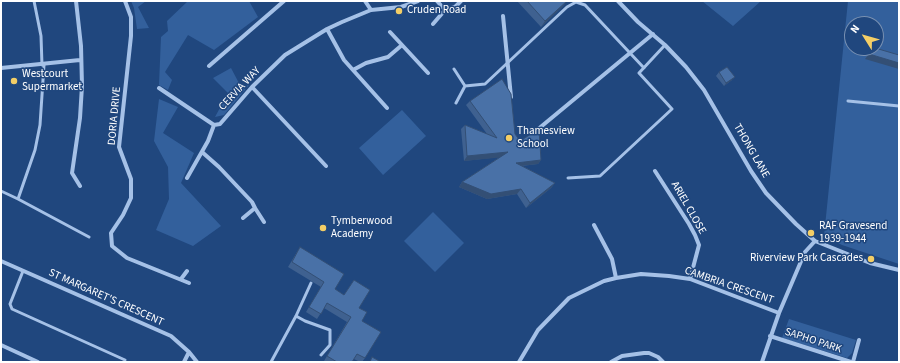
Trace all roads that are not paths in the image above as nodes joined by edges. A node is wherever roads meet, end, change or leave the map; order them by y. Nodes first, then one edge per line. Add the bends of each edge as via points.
1 (34, 1) edge
2 (82, 1) edge
3 (125, 1) edge
4 (284, 1) edge
5 (365, 1) edge
6 (418, 1) edge
7 (437, 1) edge
8 (461, 1) edge
9 (618, 1) edge
10 (76, 2) edge
11 (371, 10) junction
12 (445, 10) junction
13 (503, 16) dead end
14 (433, 24) dead end
15 (327, 29) junction
16 (390, 32) dead end
17 (653, 34) junction
18 (402, 45) junction
19 (665, 45) junction
20 (630, 52) junction
21 (80, 60) junction
22 (507, 63) junction
23 (43, 65) junction
24 (209, 66) dead end
25 (1, 68) edge
26 (644, 68) junction
27 (353, 70) junction
28 (454, 70) dead end
29 (428, 73) dead end
30 (465, 86) junction
31 (252, 87) junction
32 (159, 88) dead end
33 (848, 101) dead end
34 (511, 102) edge
35 (456, 103) dead end
36 (899, 106) edge
37 (387, 108) dead end
38 (214, 125) junction
39 (537, 130) edge
40 (202, 152) junction
41 (326, 166) dead end
42 (656, 171) dead end
43 (187, 178) dead end
44 (568, 178) dead end
45 (80, 186) dead end
46 (1, 191) edge
47 (18, 200) junction
48 (255, 208) junction
49 (244, 218) dead end
50 (264, 222) dead end
51 (594, 224) dead end
52 (89, 237) dead end
53 (815, 241) junction
54 (1, 261) edge
55 (899, 270) edge
56 (23, 271) junction
57 (186, 271) dead end
58 (616, 278) junction
59 (181, 279) junction
60 (690, 279) junction
61 (189, 283) dead end
62 (311, 283) dead end
63 (778, 312) junction
64 (296, 316) junction
65 (770, 336) junction
66 (860, 340) dead end
67 (1, 345) edge
68 (189, 352) junction
69 (321, 355) dead end
70 (125, 360) dead end
71 (38, 362) edge
72 (184, 362) edge
73 (197, 362) edge
74 (271, 362) edge
75 (519, 362) edge
76 (611, 362) edge
77 (663, 362) edge
78 (762, 362) edge
79 (852, 362) edge

1 - 23 lane via 42,36
2 - 10 street
3 - 59 street, DORIA DRIVE via 131,17 131,36 119,147 131,178 130,198 112,233 112,246 127,258
4 - 24 street
5 - 11 street
6 - 11 street, CERVIA WAY via 401,7
7 - 12 street
8 - 12 street via 455,7
9 - 17 street, THONG LANE
10 - 21 street
11 - 15 street, CERVIA WAY
12 - 14 street
13 - 22 street
15 - 27 street via 341,56
15 - 31 street, CERVIA WAY via 285,55
16 - 18 street
17 - 19 street, THONG LANE
17 - 20 street
18 - 27 street via 388,57 366,62
18 - 29 street
19 - 26 lane
19 - 53 street, THONG LANE via 704,90 766,193
20 - 22 lane via 585,5 576,2 567,7
20 - 26 lane
20 - 39 street
21 - 23 street
21 - 45 street via 80,118 72,173
22 - 30 lane via 484,85
22 - 34 street
23 - 25 street
23 - 47 lane via 39,131
26 - 44 lane via 639,73 672,109 600,176
27 - 37 street
28 - 30 lane
30 - 35 lane
31 - 38 street, CERVIA WAY via 220,124
31 - 41 street
32 - 38 street
33 - 36 lane
38 - 40 street, CERVIA WAY
40 - 43 street, CERVIA WAY
40 - 48 street via 219,167
42 - 60 street, ARIEL CLOSE via 699,245
46 - 47 lane
47 - 52 lane
48 - 49 street
48 - 50 street
51 - 58 street via 612,259
53 - 55 street, THONG LANE via 870,263
53 - 63 street via 805,252
54 - 56 street, ST MARGARET'S CRESCENT
56 - 68 street, ST MARGARET'S CRESCENT via 171,336
56 - 70 lane via 10,304 12,309
57 - 59 street
58 - 60 street, CAMBRIA CRESCENT via 641,274
58 - 75 street, CAMBRIA CRESCENT via 569,298 538,330
59 - 61 street, DORIA DRIVE
60 - 63 street, CAMBRIA CRESCENT
62 - 64 lane
63 - 65 street
64 - 69 lane via 330,330 330,345
64 - 74 lane
65 - 78 street
65 - 79 street, SAPHO PARK
66 - 79 street, SAPHO PARK
67 - 71 street
68 - 72 street
68 - 73 street, ST MARGARET'S CRESCENT
76 - 77 street via 622,356 644,353 658,357

